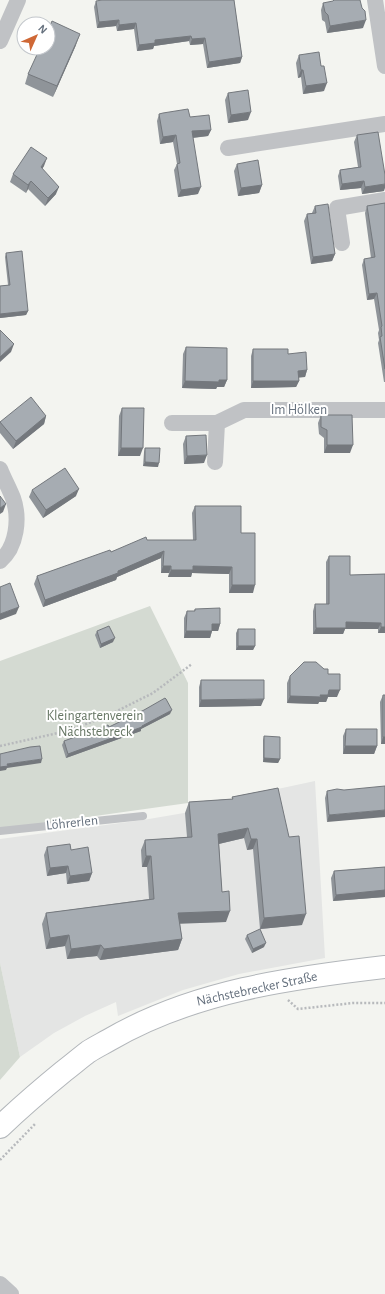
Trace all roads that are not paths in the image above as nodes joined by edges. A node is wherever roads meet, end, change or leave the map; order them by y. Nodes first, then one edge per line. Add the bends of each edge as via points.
1 (18, 0) edge
2 (375, 0) edge
3 (0, 40) edge
4 (385, 66) edge
5 (385, 124) edge
6 (228, 148) dead end
7 (385, 200) edge
8 (342, 243) dead end
9 (385, 410) edge
10 (172, 423) dead end
11 (217, 424) junction
12 (215, 462) dead end
13 (0, 469) edge
14 (0, 561) edge
15 (143, 816) dead end
16 (0, 831) edge
17 (385, 967) edge
18 (0, 1127) edge
19 (0, 1284) edge
20 (11, 1294) edge

1 - 3 street
2 - 4 street
5 - 6 street
7 - 8 street via 337,208
9 - 11 street, Im Hölken via 244,410
10 - 11 street, Im Hölken
11 - 12 street
13 - 14 street via 14,499 16,531 11,545
15 - 16 lane, Löhrerlen
17 - 18 main road, Nächstebrecker Straße via 264,985 203,999 161,1015 128,1029 88,1052
19 - 20 street

